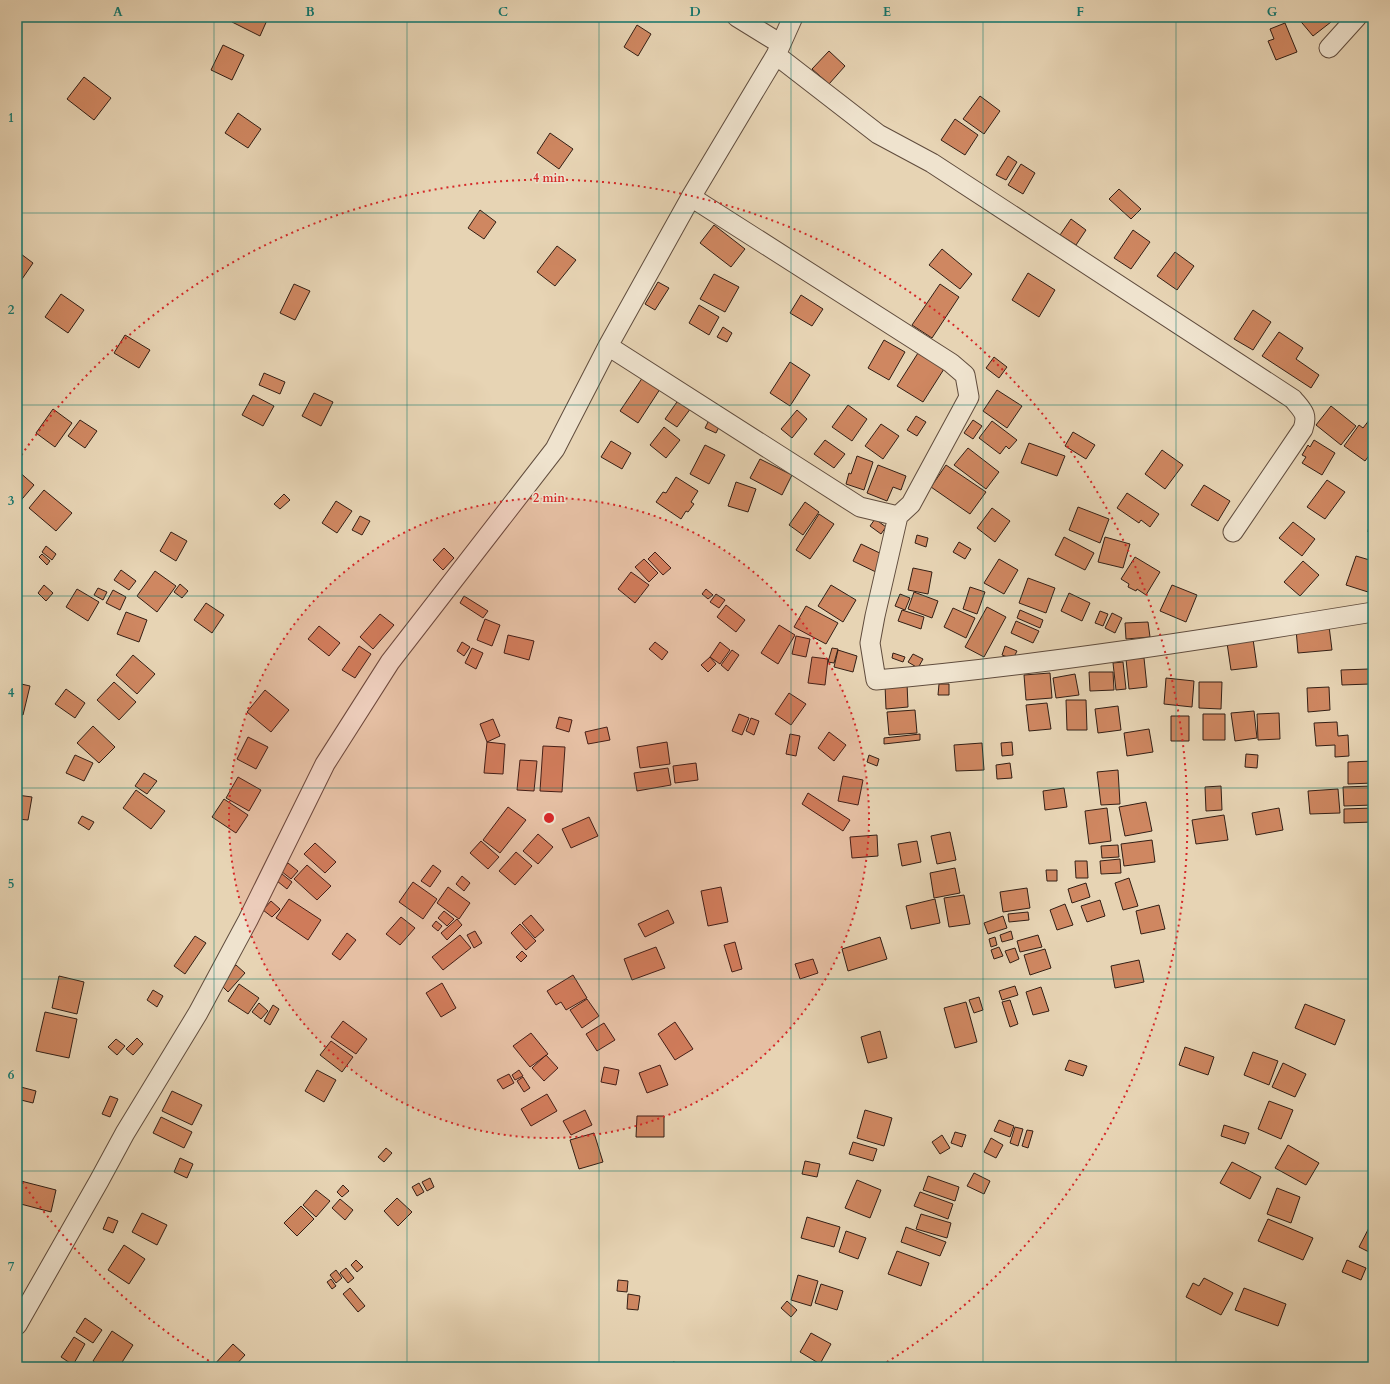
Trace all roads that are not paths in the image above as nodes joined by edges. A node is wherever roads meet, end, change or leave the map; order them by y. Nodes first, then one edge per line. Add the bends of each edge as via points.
1 (737, 17) edge
2 (793, 17) edge
3 (1357, 17) edge
4 (1330, 48) dead end
5 (779, 49) junction
6 (692, 197) junction
7 (608, 346) junction
8 (898, 516) junction
9 (1233, 532) dead end
10 (1373, 612) edge
11 (17, 1325) edge

1 - 5 street
2 - 5 street
3 - 4 street
5 - 6 street
5 - 9 street via 878,134 932,163 1293,399 1305,414 1306,422 1303,429
6 - 7 street
6 - 8 street via 965,375 969,397 910,504
7 - 8 street via 860,507
7 - 11 street via 555,448 390,662 325,764 248,920 198,1013 126,1132
8 - 10 street via 870,643 876,680 942,674 1191,641

